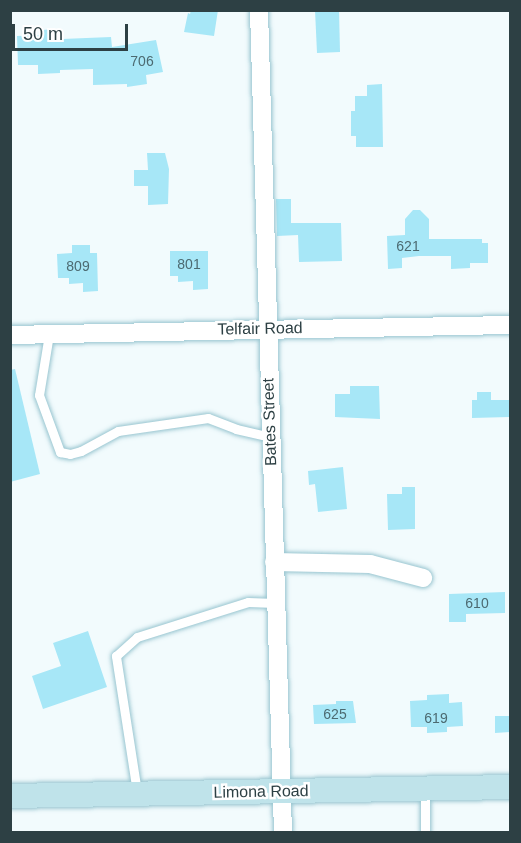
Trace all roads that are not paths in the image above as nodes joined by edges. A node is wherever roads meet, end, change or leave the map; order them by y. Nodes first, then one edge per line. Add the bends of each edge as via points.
1 (259, 10) edge
2 (510, 325) edge
3 (267, 329) junction
4 (49, 334) junction
5 (10, 335) edge
6 (270, 437) junction
7 (274, 562) junction
8 (423, 578) dead end
9 (275, 603) junction
10 (510, 787) edge
11 (425, 788) junction
12 (282, 792) junction
13 (138, 794) junction
14 (10, 796) edge
15 (283, 832) edge
16 (425, 832) edge

1 - 3 street, Bates Street
2 - 3 street, Telfair Road
3 - 4 street, Telfair Road
3 - 6 street, Bates Street
4 - 5 street, Telfair Road
4 - 6 lane via 39,395 60,452 81,451 118,431 208,418
6 - 7 street, Bates Street
7 - 8 street via 370,564
7 - 9 street, Bates Street
9 - 12 street, Bates Street
9 - 13 lane via 248,602 137,636 116,656
10 - 11 street, Limona Road
11 - 12 street, Limona Road
11 - 16 lane
12 - 13 street, Limona Road
12 - 15 street, Bates Street
13 - 14 street, Limona Road

